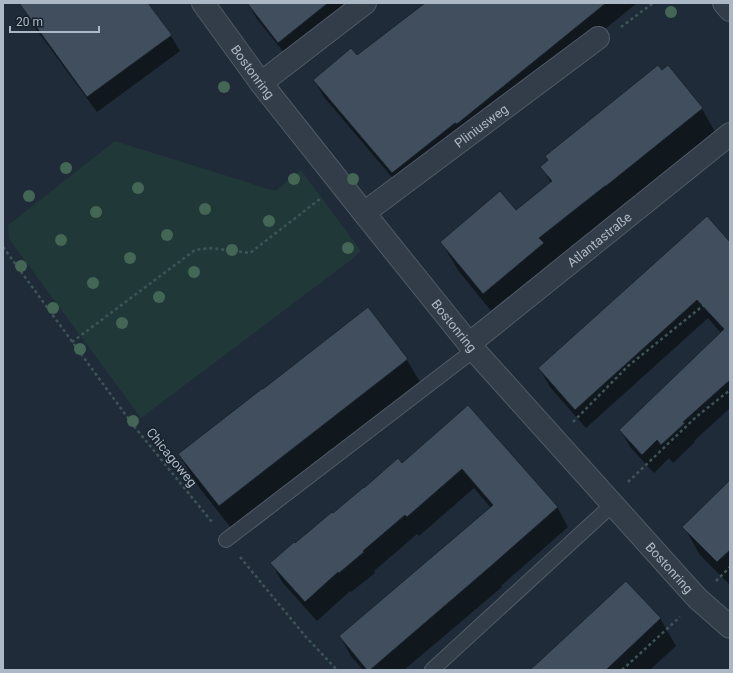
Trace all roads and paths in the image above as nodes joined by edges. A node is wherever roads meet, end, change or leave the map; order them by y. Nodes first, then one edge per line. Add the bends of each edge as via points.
1 (203, 3) edge
2 (365, 3) edge
3 (653, 3) edge
4 (724, 3) edge
5 (730, 10) edge
6 (598, 38) joint
7 (261, 83) junction
8 (730, 134) edge
9 (340, 183) junction
10 (364, 214) junction
11 (3, 247) edge
12 (730, 284) edge
13 (72, 342) junction
14 (472, 347) junction
15 (730, 390) edge
16 (570, 425) dead end
17 (629, 481) dead end
18 (613, 504) junction
19 (226, 540) junction
20 (697, 598) junction
21 (730, 627) edge
22 (337, 670) edge
23 (432, 670) edge
24 (622, 670) edge

1 - 7 street, Bostonring
2 - 7 street
3 - 6 path via 616,30
4 - 5 street
6 - 10 street, Pliniusweg
7 - 9 street, Bostonring
8 - 14 street, Atlantastraße
9 - 10 street, Bostonring
9 - 13 path via 250,253 211,248 195,250
10 - 14 street, Bostonring
11 - 13 path, Chicagoweg
12 - 16 path via 628,366
13 - 19 path, Chicagoweg via 133,426
14 - 18 street, Bostonring
14 - 19 lane
15 - 17 path via 696,417
18 - 20 street, Bostonring
18 - 23 lane
19 - 22 path, Chicagoweg via 306,637
20 - 21 street, Bostonring
20 - 24 path via 677,620

